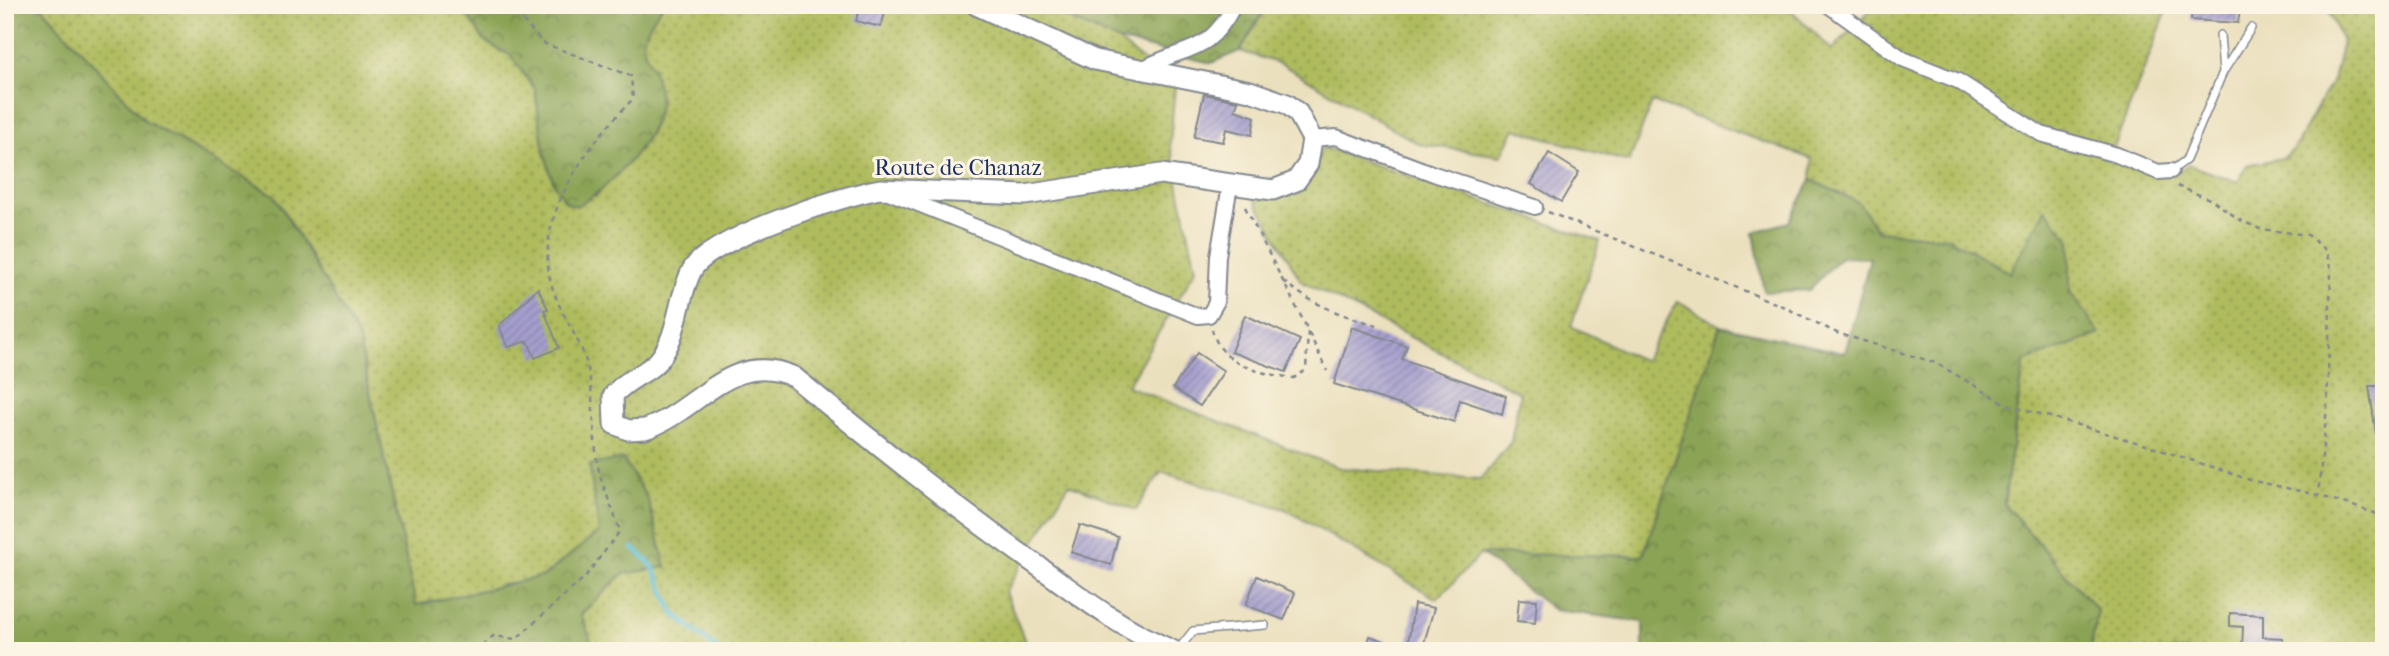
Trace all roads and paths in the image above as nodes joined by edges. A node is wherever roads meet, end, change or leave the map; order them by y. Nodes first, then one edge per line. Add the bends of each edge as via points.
1 (509, 5) edge
2 (976, 5) edge
3 (1234, 5) edge
4 (1835, 8) edge
5 (2251, 29) dead end
6 (2220, 35) dead end
7 (1140, 70) junction
8 (2223, 72) junction
9 (1312, 139) junction
10 (2171, 171) joint
11 (1232, 186) junction
12 (2175, 186) dead end
13 (880, 188) junction
14 (1535, 207) joint
15 (1282, 280) junction
16 (1209, 315) junction
17 (1377, 325) dead end
18 (1308, 330) junction
19 (1327, 371) dead end
20 (2318, 495) junction
21 (2384, 516) edge
22 (1265, 625) dead end
23 (475, 651) edge
24 (1175, 651) edge

1 - 23 path via 543,43 632,76 633,99 590,150 552,216 546,247 552,286 588,368 596,458 620,531 585,577 516,639 493,636
2 - 7 street via 1085,56
3 - 7 street via 1205,45 1158,59
4 - 10 street via 1903,59 1958,81 2041,134 2117,155 2158,172
5 - 8 lane
6 - 8 lane
7 - 9 street via 1250,91 1287,104 1298,113
8 - 10 lane via 2186,159
9 - 11 street, Route de Chanaz via 1308,164 1296,181 1273,190
9 - 14 street via 1336,137
11 - 13 street, Route de Chanaz via 1161,174 1025,195
11 - 15 path
11 - 16 street via 1218,256 1216,303
12 - 20 path via 2212,200 2260,229 2303,233 2326,251 2331,271 2327,407
13 - 16 street via 1198,316
13 - 24 street, Route de Chanaz via 752,231 706,255 694,266 683,288 667,347 658,362 613,396 614,424 628,430 645,429 748,370 784,372 981,526 1131,632
14 - 20 path via 1780,305 1837,333 1936,363 2006,404 2250,480
15 - 17 path via 1310,302
15 - 18 path
16 - 18 path via 1215,342 1225,356 1279,376 1294,378 1306,370
18 - 19 path
20 - 21 path
22 - 24 lane via 1193,631

